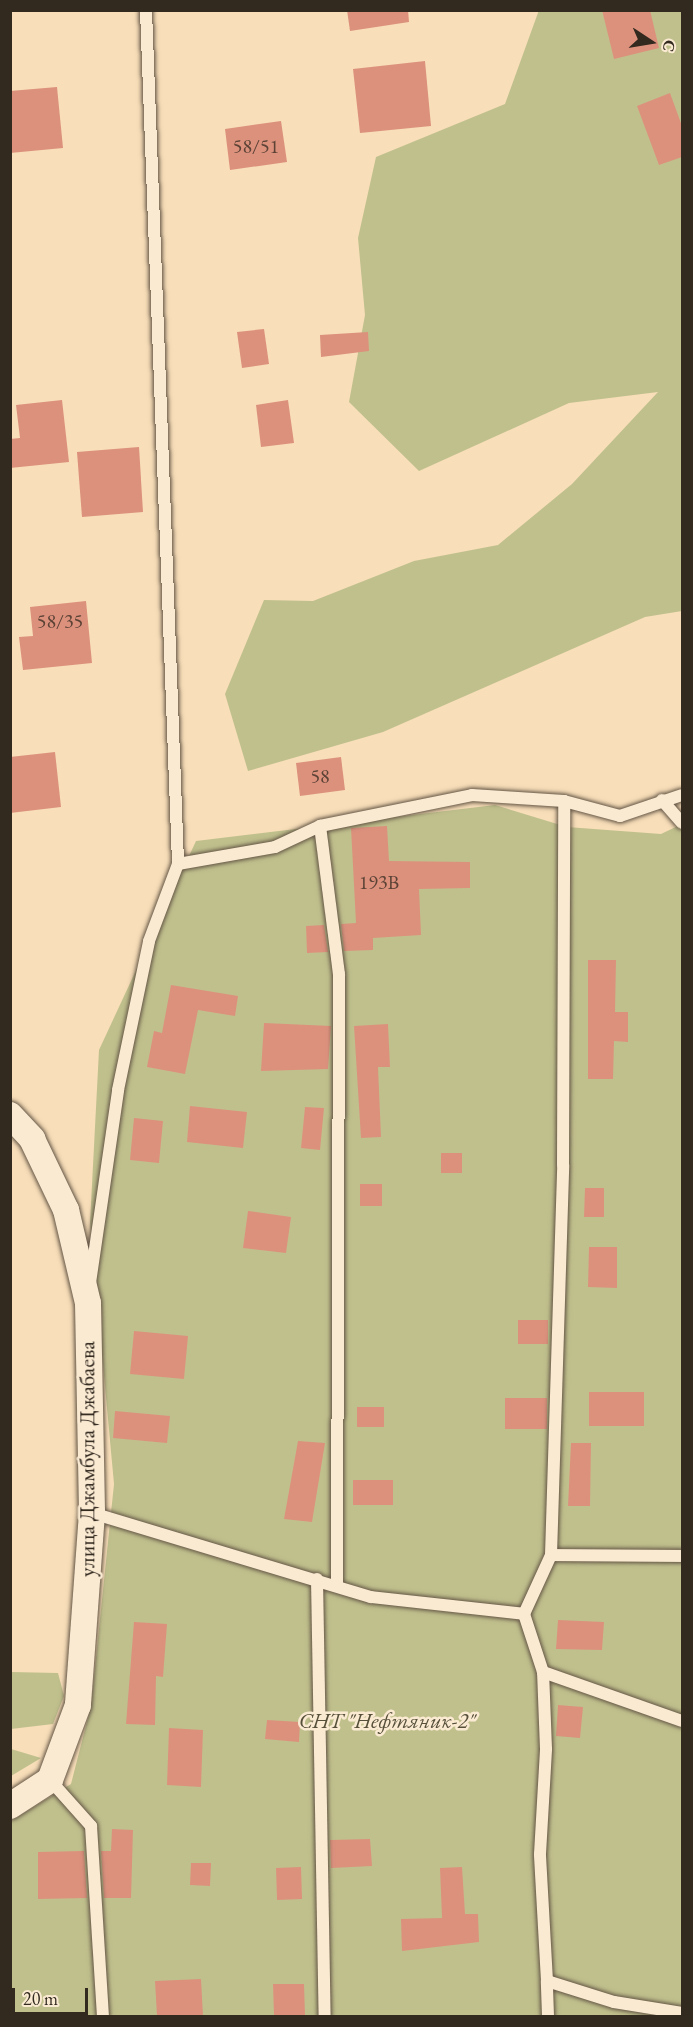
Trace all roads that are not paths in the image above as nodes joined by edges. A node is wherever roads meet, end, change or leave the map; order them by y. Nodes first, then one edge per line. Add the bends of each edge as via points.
1 (146, 10) edge
2 (682, 795) edge
3 (662, 800) junction
4 (564, 801) junction
5 (682, 823) edge
6 (320, 826) junction
7 (178, 864) junction
8 (10, 1115) edge
9 (88, 1302) junction
10 (92, 1514) junction
11 (551, 1556) junction
12 (682, 1556) edge
13 (318, 1579) junction
14 (337, 1585) junction
15 (524, 1614) junction
16 (543, 1672) junction
17 (682, 1720) edge
18 (50, 1780) junction
19 (10, 1806) edge
20 (548, 1981) junction
21 (682, 2013) edge
22 (103, 2016) edge
23 (325, 2016) edge
24 (548, 2016) edge

1 - 7 lane
2 - 3 lane
3 - 4 lane via 620,816
3 - 5 lane
4 - 6 lane via 472,795
4 - 11 lane via 563,1166
6 - 7 lane via 275,847
6 - 14 lane via 339,974
7 - 9 lane via 148,941 118,1090
8 - 9 street, улица Джамбула Джабаева via 32,1139 66,1210
9 - 10 street, улица Джамбула Джабаева
10 - 13 lane
10 - 18 street, улица Джамбула Джабаева via 78,1705
11 - 12 lane
11 - 15 lane
13 - 14 lane
13 - 23 lane
14 - 15 lane via 371,1597
15 - 16 lane
16 - 17 lane
16 - 20 lane via 546,1749 540,1854
18 - 19 street
18 - 22 lane via 91,1826
20 - 21 lane via 614,2002
20 - 24 lane

